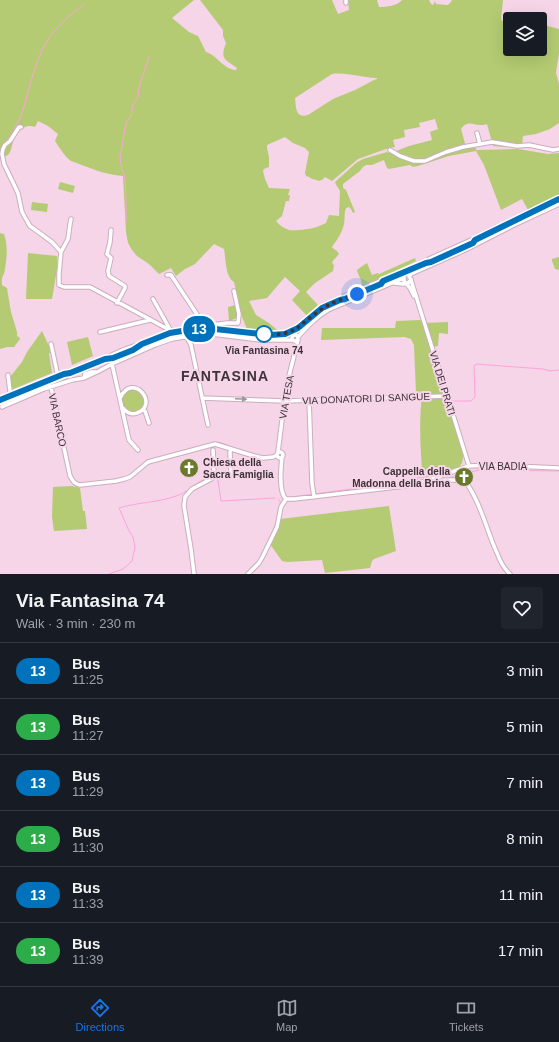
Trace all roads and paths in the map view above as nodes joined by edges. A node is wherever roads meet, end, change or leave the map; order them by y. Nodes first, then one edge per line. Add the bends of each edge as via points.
1 (20, 127) dead end
2 (478, 133) dead end
3 (480, 144) junction
4 (559, 149) edge
5 (390, 150) dead end
6 (559, 199) edge
7 (559, 204) edge
8 (71, 219) dead end
9 (111, 230) dead end
10 (61, 252) junction
11 (167, 275) dead end
12 (407, 277) junction
13 (392, 283) junction
14 (406, 283) junction
15 (234, 291) dead end
16 (153, 299) dead end
17 (416, 300) junction
18 (117, 302) junction
19 (150, 320) junction
20 (205, 327) junction
21 (100, 332) dead end
22 (171, 333) junction
23 (193, 335) junction
24 (186, 336) junction
25 (295, 338) junction
26 (51, 344) dead end
27 (191, 345) junction
28 (112, 364) junction
29 (85, 368) junction
30 (79, 370) junction
31 (57, 372) dead end
32 (99, 372) junction
33 (70, 373) junction
34 (89, 373) junction
35 (8, 375) dead end
36 (84, 378) junction
37 (51, 387) junction
38 (10, 391) dead end
39 (447, 396) junction
40 (120, 398) junction
41 (202, 398) junction
42 (0, 400) edge
43 (309, 400) junction
44 (284, 401) junction
45 (1, 406) edge
46 (123, 408) junction
47 (143, 410) junction
48 (148, 423) dead end
49 (208, 425) dead end
50 (231, 449) junction
51 (138, 450) dead end
52 (213, 450) dead end
53 (278, 456) junction
54 (469, 466) junction
55 (559, 468) edge
56 (236, 475) dead end
57 (426, 481) junction
58 (313, 495) junction
59 (286, 499) junction
60 (194, 574) edge
61 (248, 574) edge
62 (510, 574) edge

1 - 10 street via 3,149 4,164 30,226
2 - 3 street
3 - 4 street via 492,142
3 - 5 street via 446,152 425,161 414,161
6 - 12 street, VIA DEI PRATI via 473,243 407,271
7 - 12 street
8 - 10 street via 68,239
9 - 18 street via 107,254 111,258 108,274 125,286
10 - 18 street via 59,286 90,287
11 - 20 street via 171,275
12 - 13 street
12 - 14 street via 409,283
12 - 17 street, VIA DEI PRATI
12 - 20 street via 383,281 322,308 298,328 285,334 270,335
13 - 14 street
13 - 25 street via 320,314
14 - 17 street, VIA DEI PRATI
15 - 20 street via 239,314 238,323 227,322
16 - 22 street
17 - 39 street, VIA DEI PRATI
18 - 19 street
19 - 21 street
19 - 22 street
20 - 22 street
22 - 29 street via 132,346
23 - 24 street, VIA BARCO
23 - 25 street, VIA BARCO via 212,334 261,340
23 - 27 street
24 - 27 street
24 - 28 street, VIA BARCO via 155,345
25 - 44 street, VIA TESA
26 - 31 street
27 - 41 street
28 - 32 street, VIA BARCO
28 - 40 street
29 - 30 street
29 - 34 street
30 - 33 street
30 - 36 street
32 - 34 street
32 - 36 street, VIA BARCO
33 - 42 street
33 - 45 street
34 - 36 street via 85,374
35 - 38 street
36 - 37 street, VIA BARCO
37 - 45 street
37 - 50 street, VIA BARCO via 70,476 76,484 116,482 130,477 148,462 215,444
39 - 43 street, VIA DONATORI DI SANGUE
39 - 54 street, VIA DEI PRATI
40 - 46 street
40 - 47 street via 130,388 139,389 146,401
41 -> 44 street, VIA DONATORI DI SANGUE
41 - 49 street
43 - 44 street, VIA DONATORI DI SANGUE
43 - 58 street
44 - 53 street, VIA TESA
46 - 47 street via 135,414
46 - 51 street via 129,440
47 - 48 street
50 - 53 street via 263,458
50 - 56 street via 231,475
52 - 60 street via 214,476 192,488 185,497 184,506
53 - 59 street, VIA TESA via 282,462 281,486
54 - 55 street, VIA BADIA
54 - 57 street, VIA BADIA
57 - 58 street via 405,486
57 - 62 street via 466,482 502,565
58 - 59 street via 294,500
59 - 61 street via 277,527 263,556

